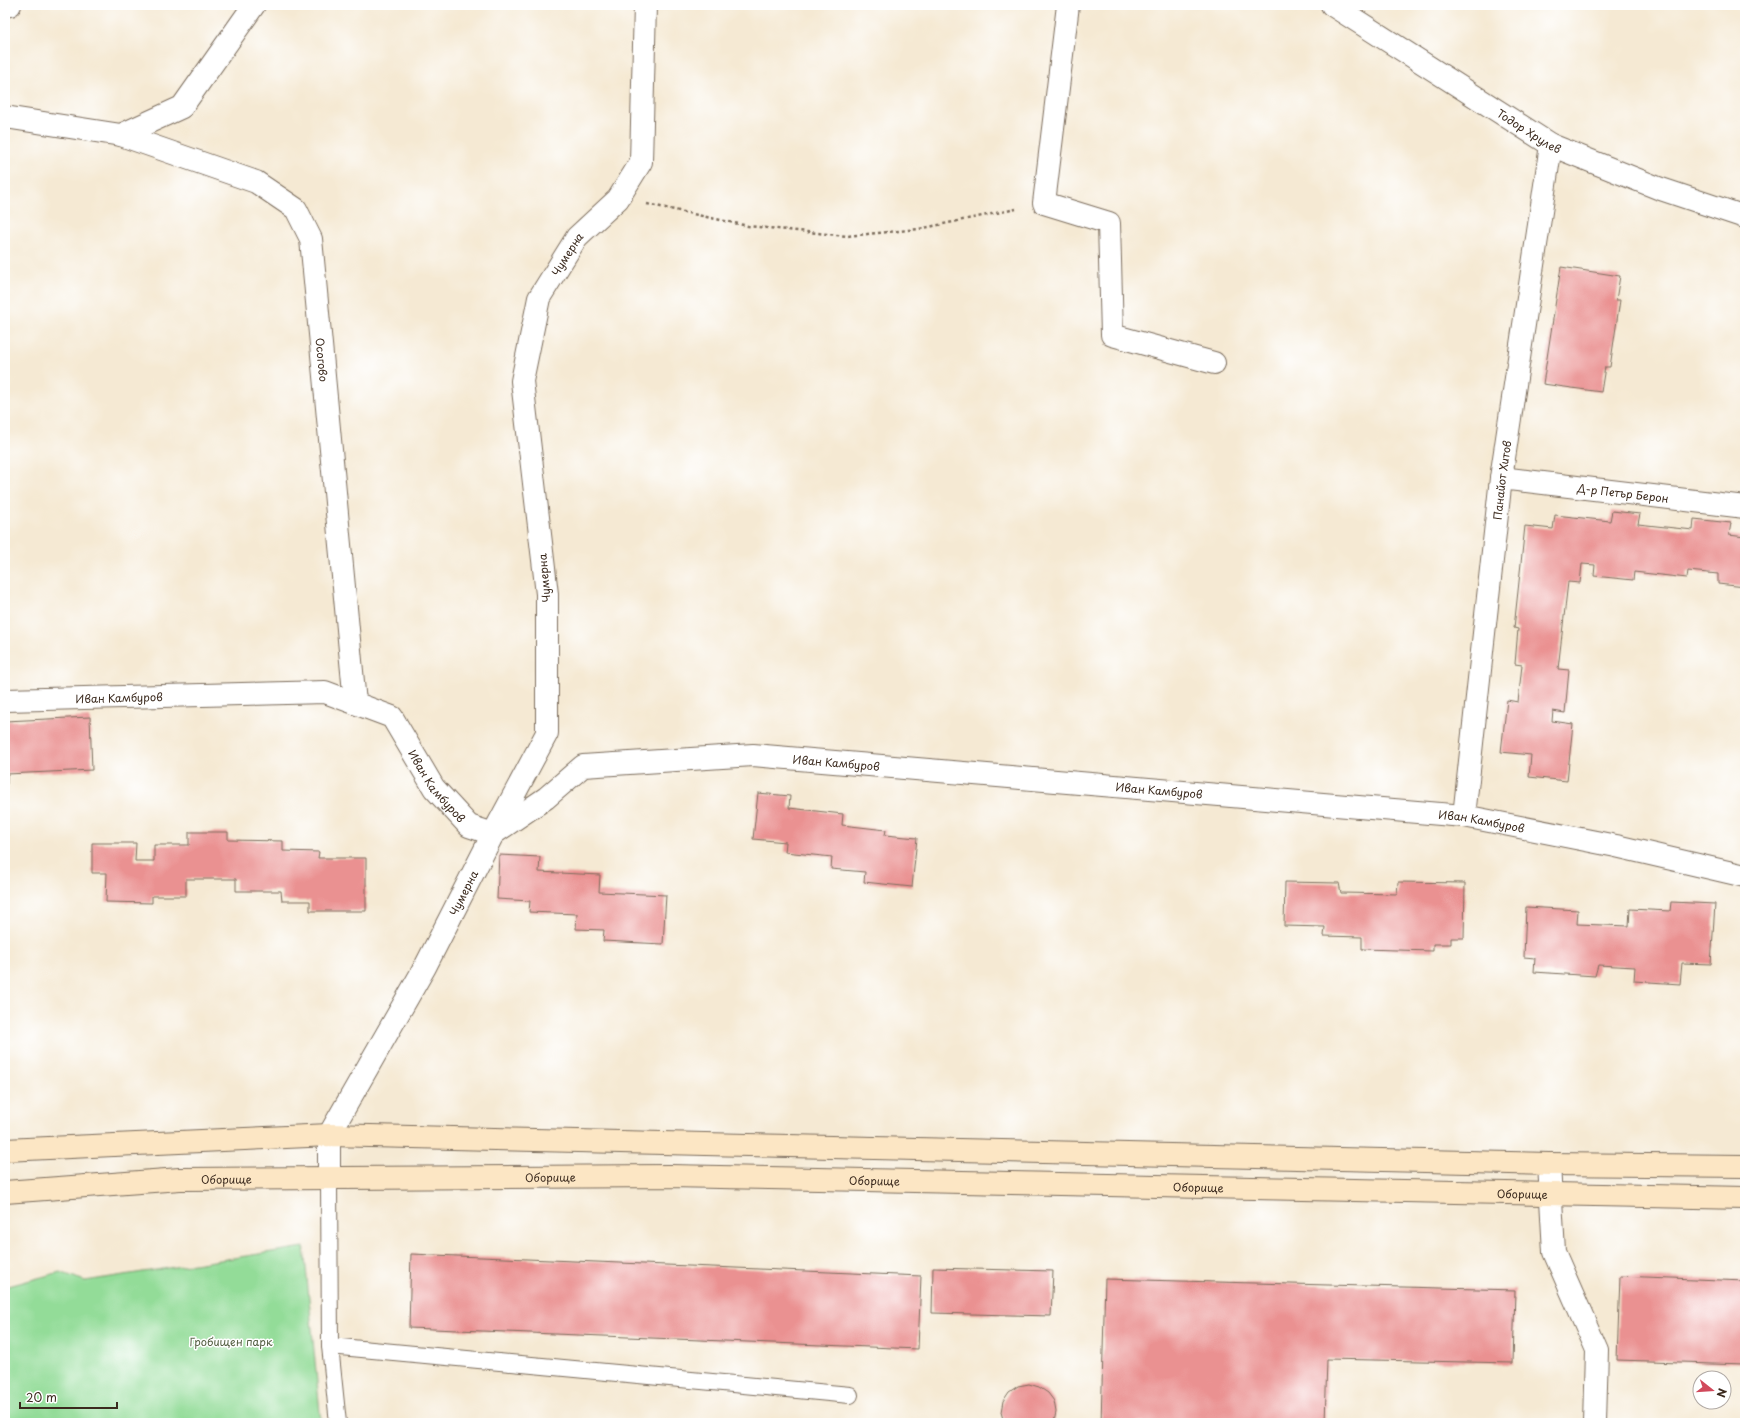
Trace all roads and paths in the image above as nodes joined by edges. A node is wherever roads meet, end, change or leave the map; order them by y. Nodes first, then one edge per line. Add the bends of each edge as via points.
1 (10, 5) edge
2 (254, 5) edge
3 (645, 5) edge
4 (1068, 5) edge
5 (1332, 5) edge
6 (5, 6) edge
7 (5, 117) edge
8 (121, 135) junction
9 (1551, 145) junction
10 (618, 199) junction
11 (1044, 203) junction
12 (1745, 217) edge
13 (1214, 363) dead end
14 (1501, 478) junction
15 (1745, 506) edge
16 (5, 700) edge
17 (355, 703) junction
18 (1464, 816) junction
19 (493, 834) junction
20 (1745, 876) edge
21 (329, 1135) junction
22 (5, 1150) edge
23 (1549, 1164) junction
24 (1745, 1166) edge
25 (329, 1178) junction
26 (5, 1192) edge
27 (1551, 1194) junction
28 (1745, 1198) edge
29 (330, 1346) junction
30 (850, 1395) dead end
31 (335, 1423) edge
32 (1595, 1423) edge

1 - 6 street
2 - 8 street via 182,107
3 - 10 street, Чумерна via 641,162
4 - 11 street
5 - 9 street, Тодор Хрулев
7 - 8 street, Осогово
8 - 17 street, Осогово via 256,182 296,209 311,239
9 - 12 street, Тодор Хрулев via 1658,188
9 - 14 street, Панайот Хитов
10 - 11 path via 748,226 847,236 919,229
10 - 19 street, Чумерна via 577,237 539,298 522,381 547,594 547,732
11 - 13 street via 1109,223 1112,335
14 - 15 street, Д-р Петър Берон
14 - 18 street, Панайот Хитов
16 - 17 street, Иван Камбуров via 325,692
17 - 19 street, Иван Камбуров via 392,717 434,788 469,826
18 - 19 street, Иван Камбуров via 753,755 583,766 546,798
18 - 20 street, Иван Камбуров via 1616,846
19 - 21 street, Чумерна via 425,967
21 - 22 main road
21 - 23 main road
21 - 25 street
23 - 24 main road
23 - 27 street
25 - 26 main road, Оборище via 180,1180
25 - 27 main road, Оборище via 670,1176
25 - 29 lane
27 - 28 main road, Оборище
27 - 32 street via 1554,1252 1597,1350
29 - 30 lane
29 - 31 lane

